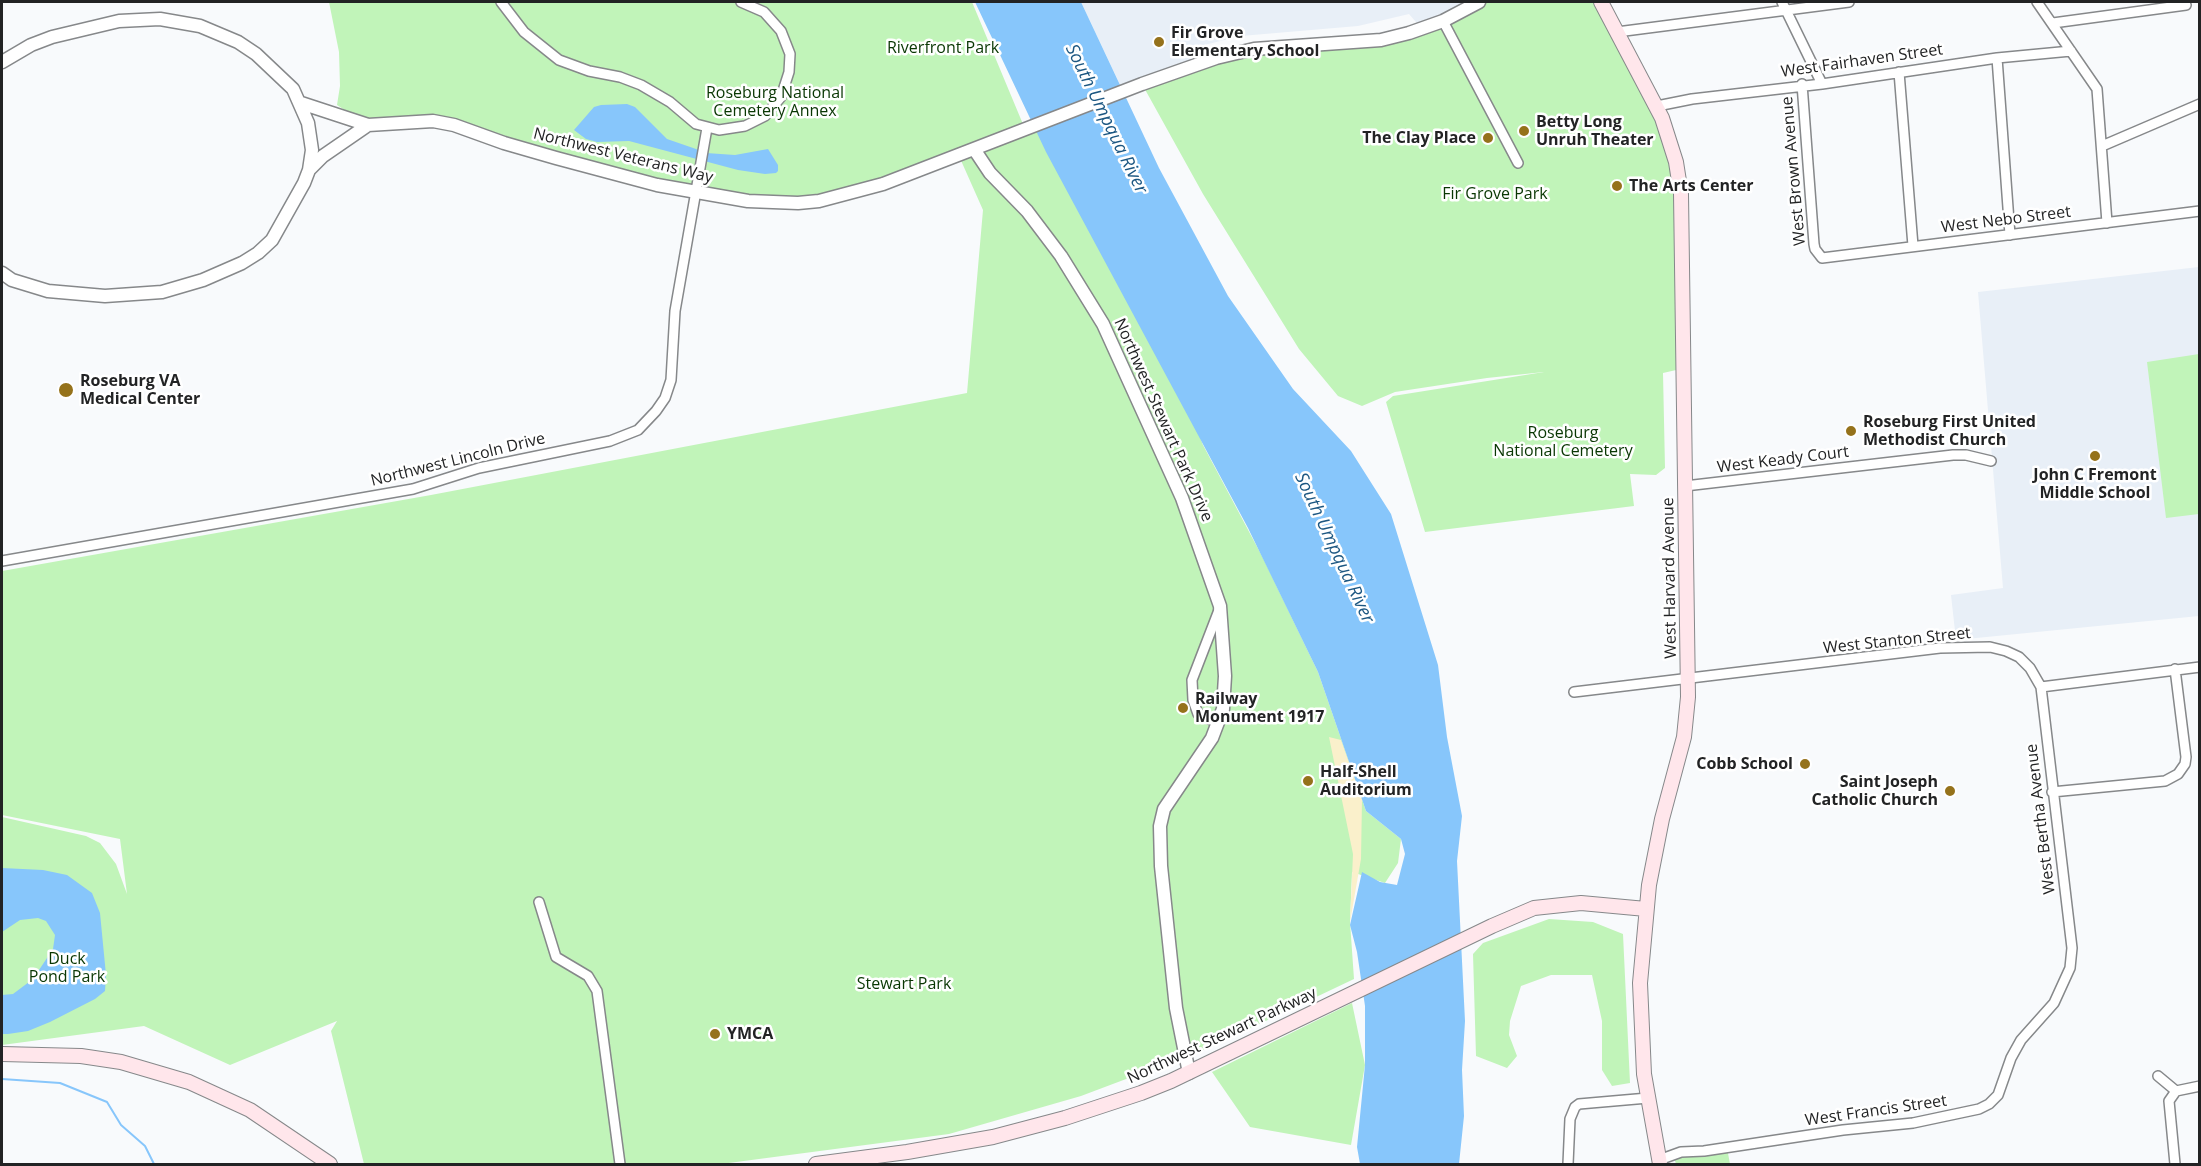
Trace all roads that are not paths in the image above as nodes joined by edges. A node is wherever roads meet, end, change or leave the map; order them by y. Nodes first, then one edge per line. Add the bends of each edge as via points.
1 (501, 2) edge
2 (741, 2) edge
3 (1479, 2) edge
4 (1601, 2) edge
5 (1849, 2) edge
6 (2037, 2) edge
7 (2186, 5) dead end
8 (1784, 6) edge
9 (1443, 21) junction
10 (2053, 23) junction
11 (1617, 32) junction
12 (2071, 51) junction
13 (1997, 58) junction
14 (2, 62) edge
15 (1899, 72) junction
16 (1802, 84) junction
17 (1822, 84) junction
18 (301, 104) junction
19 (2199, 104) edge
20 (1657, 106) junction
21 (368, 124) junction
22 (707, 128) junction
23 (2102, 146) junction
24 (974, 150) junction
25 (1518, 163) dead end
26 (309, 170) junction
27 (695, 193) junction
28 (2199, 211) edge
29 (2107, 223) junction
30 (2010, 235) junction
31 (1913, 246) junction
32 (1817, 254) joint
33 (2, 273) edge
34 (1992, 461) dead end
35 (1685, 486) junction
36 (2, 561) edge
37 (1221, 606) junction
38 (2199, 666) edge
39 (2175, 669) junction
40 (1689, 678) junction
41 (2041, 687) junction
42 (1574, 692) dead end
43 (1218, 723) junction
44 (2052, 792) junction
45 (539, 902) dead end
46 (1646, 909) junction
47 (2072, 948) joint
48 (2, 1054) edge
49 (1189, 1073) junction
50 (2158, 1076) dead end
51 (2199, 1086) edge
52 (2176, 1091) junction
53 (1648, 1098) junction
54 (1659, 1162) edge
55 (330, 1164) edge
56 (620, 1164) edge
57 (816, 1164) edge
58 (1568, 1164) edge
59 (2175, 1164) edge

1 - 22 street via 524,32 559,60 641,85
2 - 22 street via 764,12 781,31 790,54 787,84 774,108 755,122 732,129
3 - 9 street
4 - 11 main road, West Harvard Avenue
5 - 8 street
6 - 10 street
7 - 10 street
8 - 11 street
8 - 17 street
9 - 24 street via 1381,40 1254,49 1142,84
9 - 25 street
10 - 12 street
11 - 20 main road, West Harvard Avenue
12 - 13 street, West Fairhaven Street
12 - 23 street via 2097,89
13 - 15 street, West Fairhaven Street
13 - 30 street
14 - 18 street via 31,45 83,29 138,19 179,21 219,32 256,54 293,89
15 - 17 street, West Fairhaven Street
15 - 31 street
16 - 17 street, West Fairhaven Street
16 - 20 street, West Fairhaven Street
16 - 32 street, West Brown Avenue
18 - 21 street, Northwest Veterans Way
18 - 26 street via 311,139
19 - 23 street
20 - 35 main road, West Harvard Avenue via 1673,149 1681,194
21 - 26 street
21 - 27 street, Northwest Veterans Way via 433,121 454,125 556,158
22 - 27 street, Northwest Lincoln Drive
23 - 29 street
24 - 27 street, Northwest Veterans Way via 883,184 819,201 780,204
24 - 37 street, Northwest Stewart Park Drive via 1061,256 1103,324 1182,498
26 - 33 street via 272,240 242,263 203,280 162,292 105,296 48,291
27 - 36 street, Northwest Lincoln Drive via 675,311 671,380 657,411 638,429 610,441 479,468 413,489
28 - 29 street, West Nebo Street
29 - 30 street, West Nebo Street
30 - 31 street, West Nebo Street
31 - 32 street, West Nebo Street via 1827,258
34 - 35 street, West Keady Court via 1953,455
35 - 40 main road, West Harvard Avenue
37 - 43 street, Northwest Stewart Park Drive via 1225,698
37 - 43 street via 1192,680 1198,714
38 - 39 street
39 - 41 street
39 - 44 street via 2186,757 2178,774 2165,781
40 - 41 street, West Stanton Street via 1940,648 1990,647 2019,657
40 - 42 street, West Stanton Street
40 - 46 main road, West Harvard Avenue via 1684,737 1660,829
41 - 44 street, West Bertha Avenue
43 - 49 street, Northwest Stewart Park Drive via 1164,808 1160,826 1176,1008
44 - 47 street, West Bertha Avenue
45 - 56 street via 556,957 588,976 597,991
46 - 49 main road, Northwest Stewart Parkway via 1563,903 1521,912
46 - 53 main road, West Harvard Avenue via 1640,999
47 - 54 street, West Francis Street via 2070,968 2054,1003 2021,1040 1998,1095 1989,1104 1913,1123 1681,1152
48 - 55 main road via 81,1056 121,1062 189,1082 250,1110
49 - 57 main road, Northwest Stewart Parkway via 1141,1093 1023,1130 934,1148
50 - 52 street
51 - 52 street
52 - 59 street via 2169,1101
53 - 54 main road, West Harvard Avenue
53 - 58 street via 1575,1107 1570,1119

